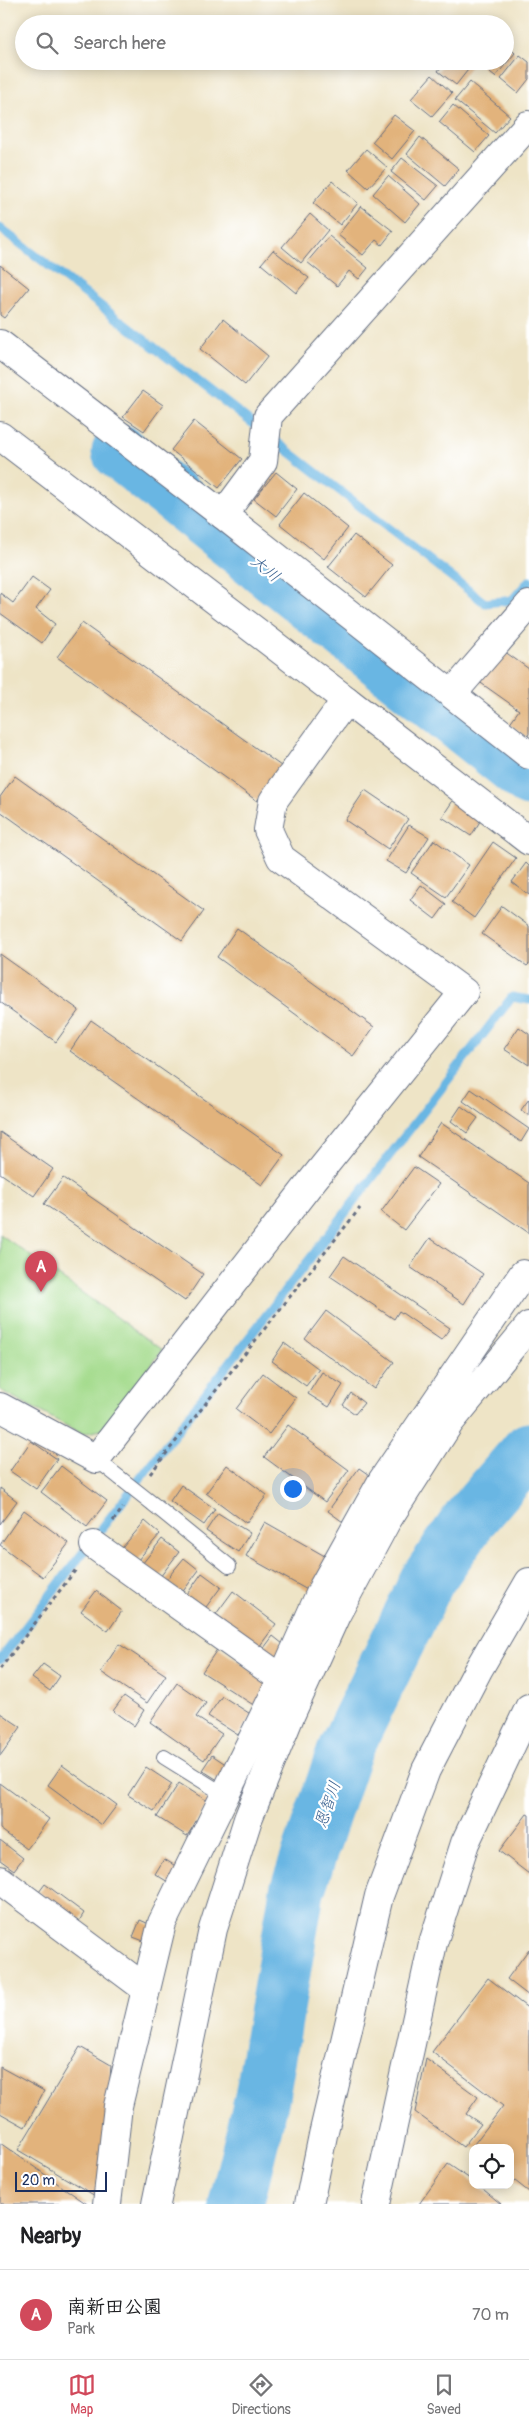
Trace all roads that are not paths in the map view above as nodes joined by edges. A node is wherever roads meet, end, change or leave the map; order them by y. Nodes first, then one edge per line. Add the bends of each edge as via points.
1 (528, 125) edge
2 (0, 344) edge
3 (0, 436) edge
4 (223, 515) junction
5 (529, 605) edge
6 (452, 694) junction
7 (346, 700) junction
8 (529, 755) edge
9 (529, 841) edge
10 (527, 1272) edge
11 (529, 1326) edge
12 (0, 1407) edge
13 (96, 1459) junction
14 (94, 1545) road end
15 (229, 1566) dead end
16 (529, 1582) edge
17 (282, 1678) junction
18 (529, 1708) edge
19 (164, 1757) dead end
20 (225, 1795) junction
21 (0, 1880) edge
22 (146, 1989) junction
23 (107, 2204) edge
24 (156, 2204) edge
25 (309, 2204) edge
26 (376, 2204) edge

1 - 4 street via 268,416 263,461
2 - 4 street
3 - 7 street
4 - 6 street
5 - 6 street
6 - 8 street
7 - 9 street
7 - 13 street via 273,801 268,830 281,858 464,992
10 - 17 street via 382,1481 323,1587
11 - 24 street via 450,1422 386,1522 336,1615 290,1716 248,1818 213,1929
12 - 13 street
13 - 15 lane, bridge
14 - 17 street
16 - 25 street via 426,1770 379,1896
17 - 20 street
18 - 26 street via 465,1843 433,1943
19 - 20 lane
20 - 22 street via 162,1923
21 - 22 street
22 - 23 street via 118,2106

